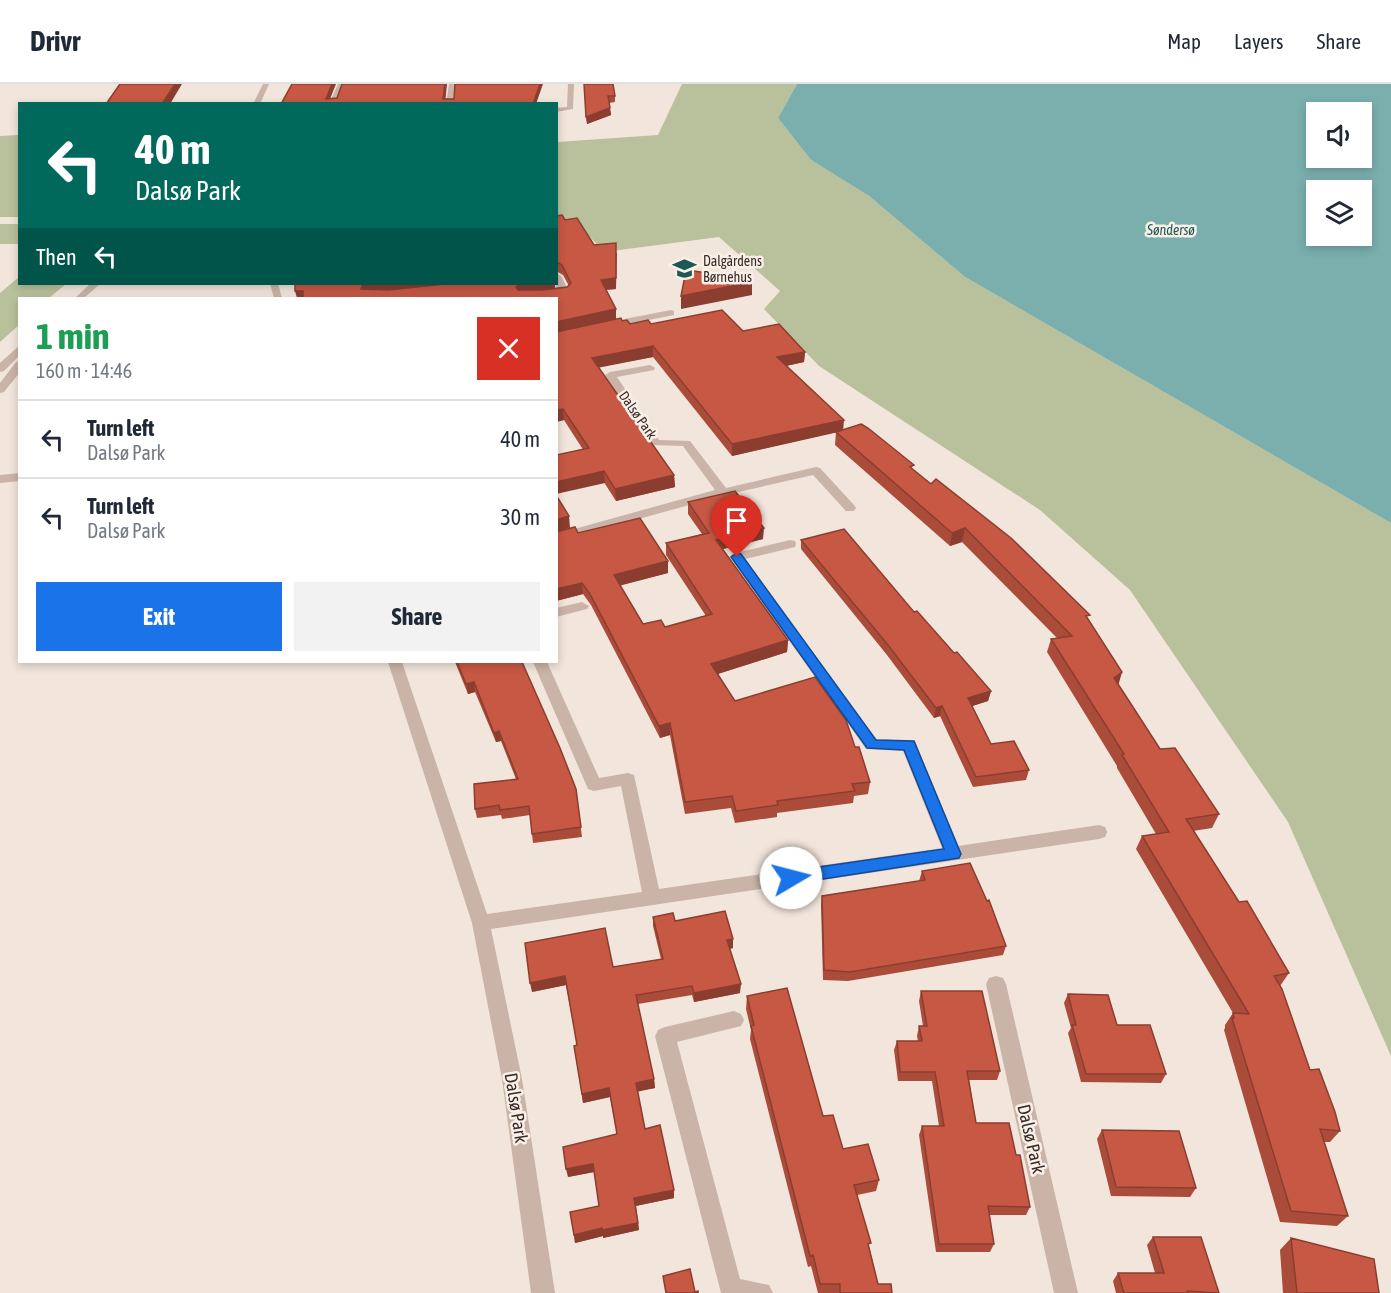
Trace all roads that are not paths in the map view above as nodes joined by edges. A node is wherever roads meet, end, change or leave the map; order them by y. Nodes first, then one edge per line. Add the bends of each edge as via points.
1 (266, 84) edge
2 (341, 84) edge
3 (452, 84) edge
4 (571, 84) edge
5 (257, 102) edge
6 (333, 102) edge
7 (449, 102) edge
8 (558, 110) edge
9 (558, 280) edge
10 (94, 285) edge
11 (80, 297) edge
12 (532, 297) edge
13 (671, 313) dead end
14 (600, 327) edge
15 (18, 350) edge
16 (18, 367) edge
17 (650, 368) dead end
18 (0, 369) edge
19 (0, 390) edge
20 (18, 477) edge
21 (0, 479) edge
22 (723, 492) junction
23 (850, 508) dead end
24 (558, 537) edge
25 (789, 544) dead end
26 (582, 606) dead end
27 (558, 612) edge
28 (395, 663) edge
29 (540, 663) edge
30 (1099, 832) dead end
31 (953, 854) junction
32 (652, 898) junction
33 (481, 923) junction
34 (996, 984) dead end
35 (734, 1020) dead end
36 (543, 1293) edge
37 (761, 1293) edge
38 (1066, 1293) edge

1 - 5 street
2 - 6 street
3 - 7 street
4 - 8 street via 570,109
9 - 12 street via 565,293
10 - 11 street
13 - 14 street
15 - 18 street
16 - 19 street
17 - 22 street, Dalsø Park via 610,375 656,443 686,443
20 - 21 street
22 - 23 street via 816,471
22 - 24 street
25 - 31 street via 737,557 872,745 909,745
26 - 27 street
28 - 33 street, Dalsø Park
29 - 32 street via 594,785 628,779
30 - 31 street
31 - 32 street
32 - 33 street
33 - 36 street, Dalsø Park via 512,1078
34 - 38 street, Dalsø Park
35 - 37 street via 665,1036 731,1289

